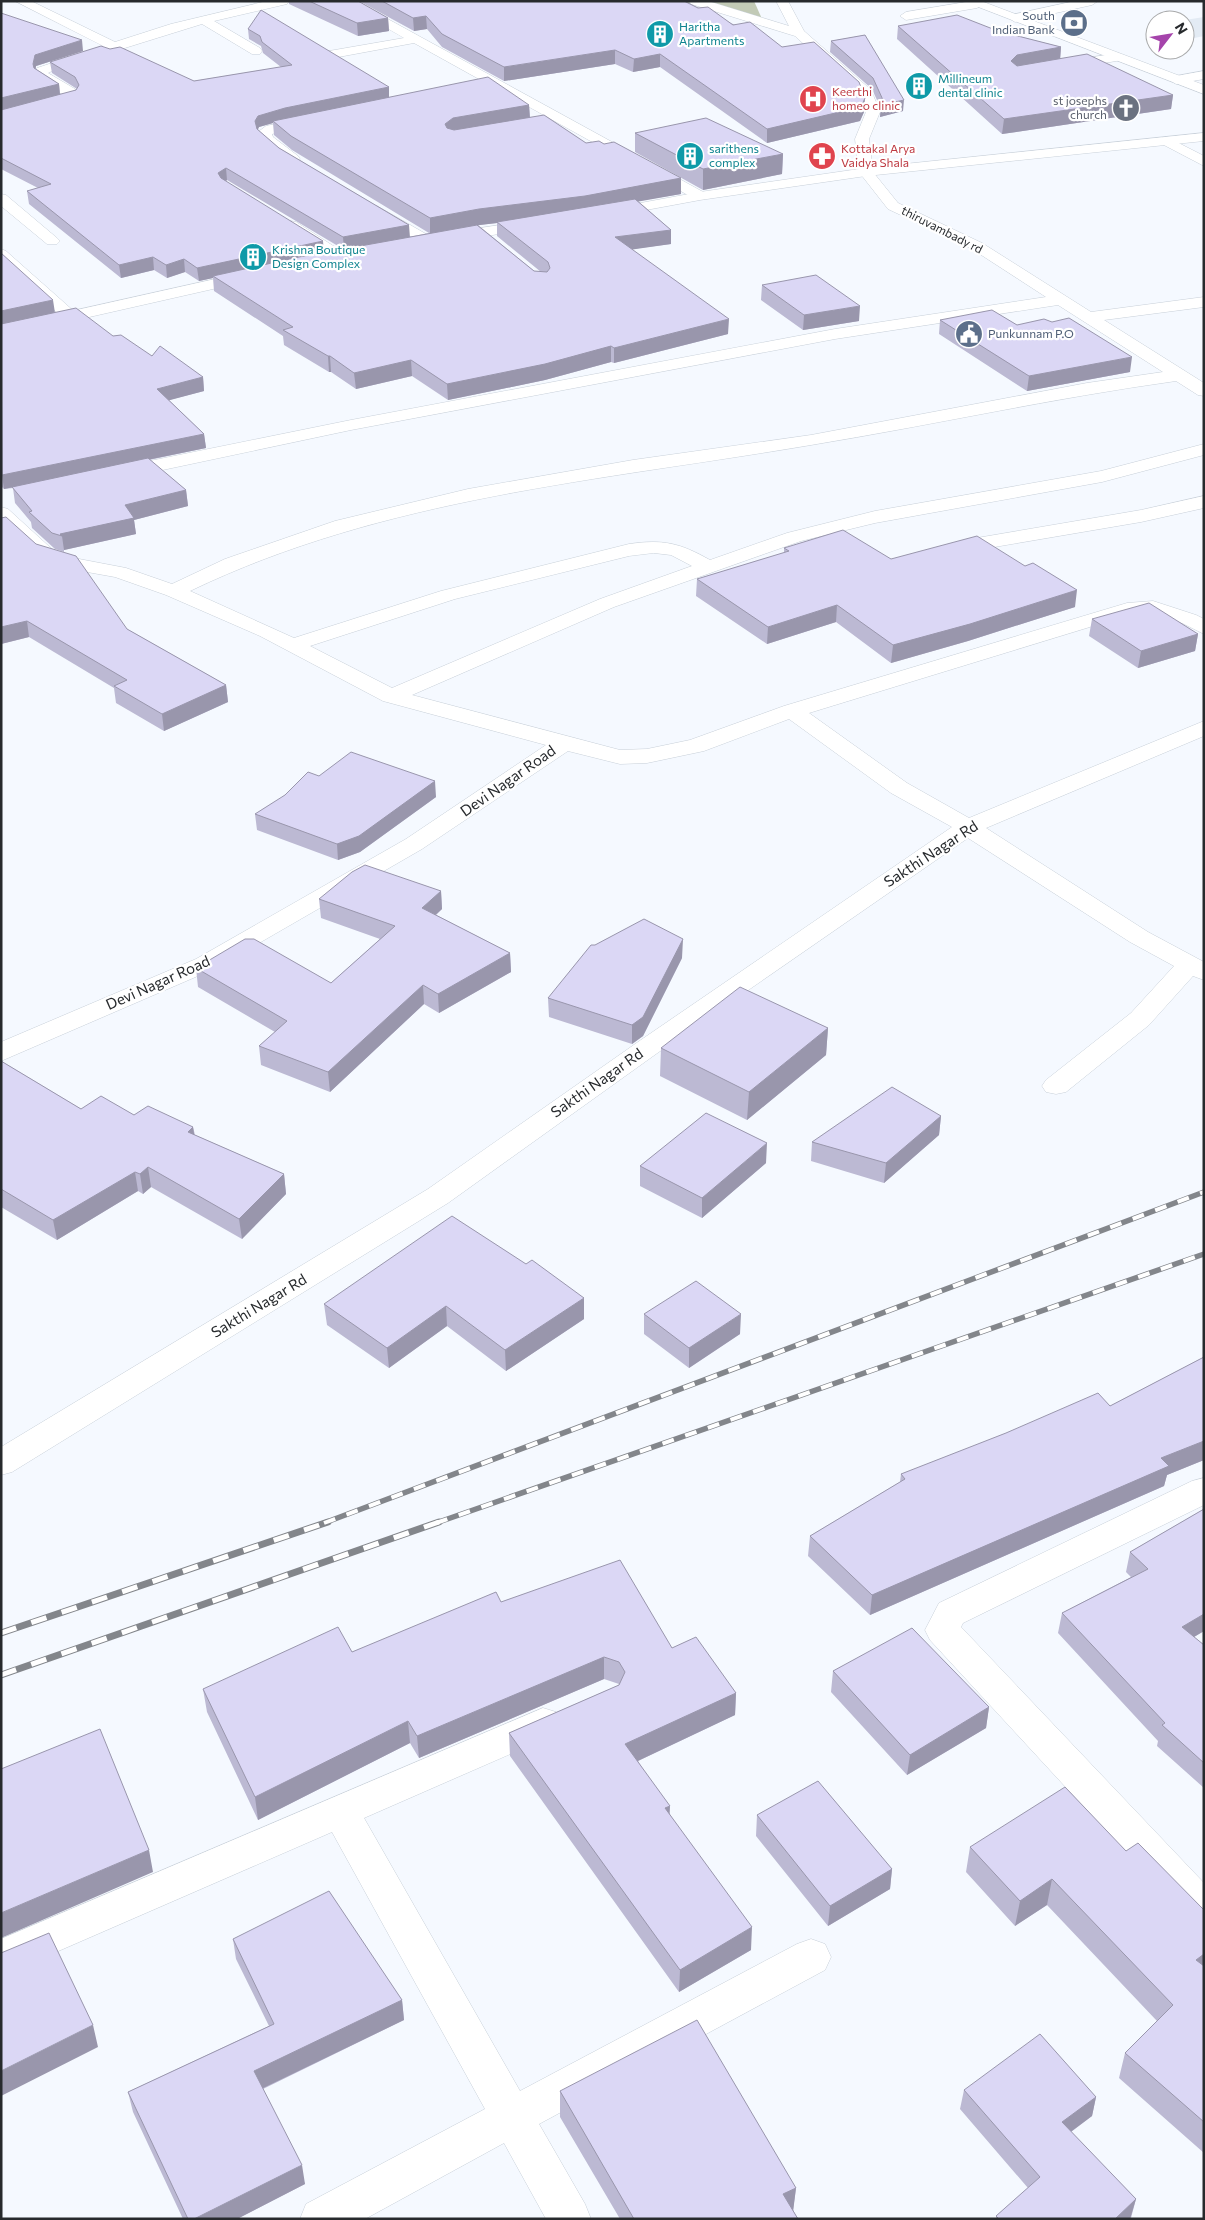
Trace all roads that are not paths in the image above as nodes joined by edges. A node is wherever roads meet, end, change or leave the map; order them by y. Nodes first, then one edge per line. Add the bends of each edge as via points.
1 (21, 1) edge
2 (283, 1) edge
3 (346, 1) edge
4 (695, 1) edge
5 (782, 1) edge
6 (1092, 1) edge
7 (973, 3) edge
8 (906, 16) dead end
9 (1015, 18) junction
10 (204, 20) junction
11 (799, 33) junction
12 (417, 40) junction
13 (114, 46) junction
14 (256, 51) edge
15 (333, 54) edge
16 (1118, 58) junction
17 (1053, 68) edge
18 (1204, 75) edge
19 (1176, 80) junction
20 (497, 83) junction
21 (478, 87) edge
22 (1204, 90) edge
23 (1, 116) edge
24 (321, 118) edge
25 (563, 120) junction
26 (536, 125) edge
27 (1204, 137) edge
28 (1167, 141) junction
29 (1204, 162) edge
30 (302, 164) edge
31 (866, 172) junction
32 (700, 196) junction
33 (1, 198) edge
34 (369, 205) edge
35 (590, 216) edge
36 (278, 217) edge
37 (546, 222) edge
38 (480, 232) junction
39 (52, 241) dead end
40 (428, 242) junction
41 (411, 245) edge
42 (495, 245) edge
43 (1, 254) edge
44 (318, 262) edge
45 (271, 272) edge
46 (1060, 300) junction
47 (1204, 302) edge
48 (71, 317) junction
49 (1087, 317) junction
50 (1, 332) edge
51 (1179, 375) junction
52 (1204, 391) edge
53 (1204, 449) edge
54 (105, 476) edge
55 (1204, 502) edge
56 (1, 513) edge
57 (965, 546) edge
58 (708, 567) junction
59 (173, 591) junction
60 (1204, 628) edge
61 (292, 645) junction
62 (391, 696) junction
63 (792, 711) junction
64 (1204, 728) edge
65 (564, 743) junction
66 (968, 827) junction
67 (1197, 968) edge
68 (1, 1053) edge
69 (1056, 1086) dead end
70 (1, 1463) edge
71 (1204, 1490) edge
72 (578, 1708) edge
73 (340, 1811) junction
74 (1204, 1910) edge
75 (811, 1957) dead end
76 (1, 1958) edge
77 (512, 2116) junction
78 (321, 2219) edge
79 (570, 2219) edge

1 - 13 street
2 - 10 street
3 - 12 street
4 - 11 street
5 - 11 street
6 - 9 street
7 - 8 street
7 - 9 street
9 - 16 street
10 - 13 street
10 - 14 street
11 - 31 street via 866,94 873,112 862,139
12 - 15 street
12 - 20 street
13 - 23 street via 42,70 45,78 70,92 72,97 69,100
16 - 17 street
16 - 19 street
18 - 19 street
19 - 22 street
20 - 21 street
20 - 25 street
24 - 30 street via 265,132 266,139
25 - 26 street
25 - 32 street
27 - 28 street
28 - 29 street
28 - 31 street
31 - 32 street
31 - 46 street, thiruvambady rd via 893,206 977,246
32 - 35 street
33 - 39 street
34 - 40 street
36 - 44 street via 351,257
37 - 38 street
38 - 40 street
38 - 42 street
40 - 41 street
43 - 48 street
45 - 48 street
46 - 49 street, thiruvambady rd
46 - 54 street via 816,338 351,425
47 - 49 street
48 - 50 street
49 - 51 street, thiruvambady rd
51 - 52 street, thiruvambady rd
51 - 59 street via 1078,390 812,440 633,466 468,495 342,525 232,562
53 - 58 street via 1102,476 875,517 794,537
55 - 57 street via 1142,516
56 - 59 street via 47,555 119,572
58 - 61 street via 673,548 659,545 629,550 448,595
58 - 62 street via 607,603
59 - 61 street
60 - 63 street via 1189,619 1153,607 1127,609
61 - 62 street
62 - 65 street
63 - 65 street via 696,746 647,756 620,757
63 - 66 street via 899,788
64 - 66 street, Sakthi Nagar Rd
65 - 68 street, Devi Nagar Road via 414,844 205,964
66 - 67 street via 1139,937
66 - 70 street, Sakthi Nagar Rd via 438,1196
67 - 69 street via 1140,1019
71 - 74 street via 951,1614 942,1630
72 - 73 street
73 - 76 street
73 - 77 street
75 - 77 street
77 - 78 street
77 - 79 street

